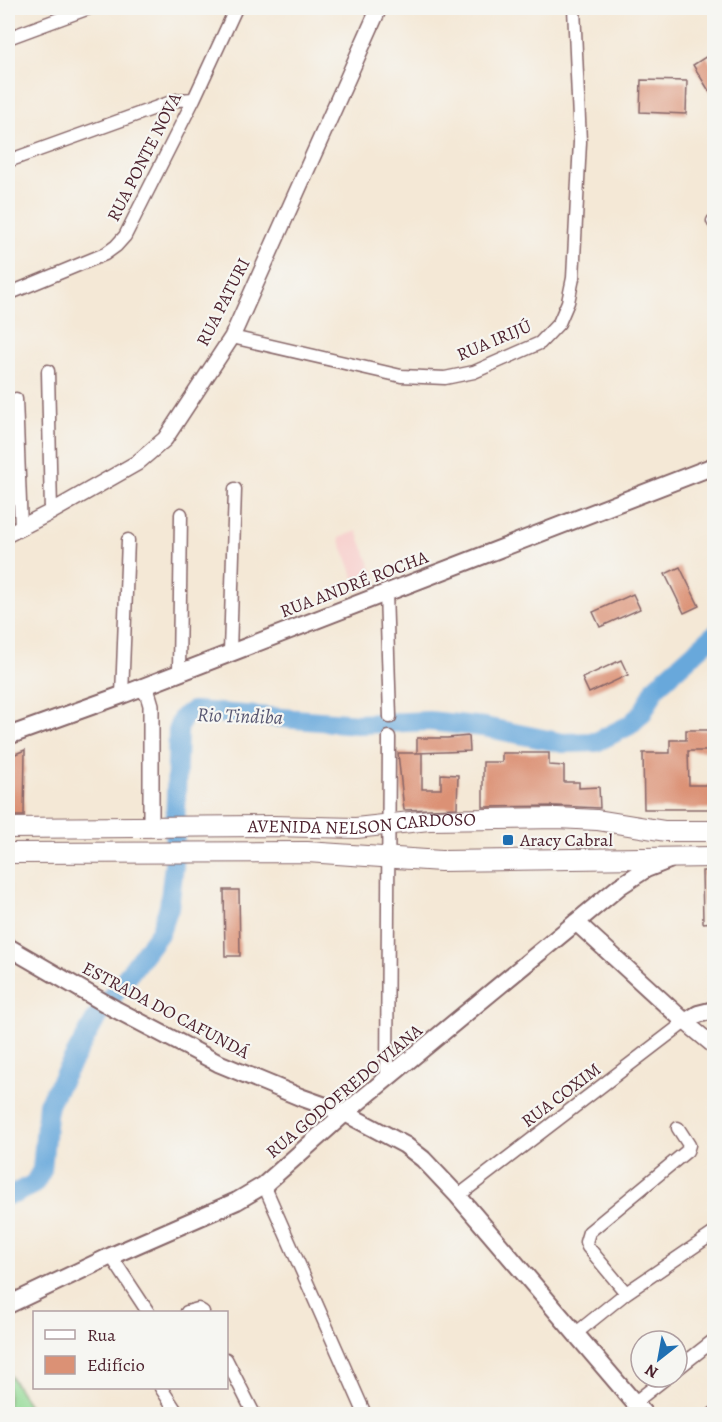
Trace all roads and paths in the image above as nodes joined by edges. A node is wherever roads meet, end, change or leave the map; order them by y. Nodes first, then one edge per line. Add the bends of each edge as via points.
1 (89, 8) edge
2 (236, 8) edge
3 (379, 8) edge
4 (574, 8) edge
5 (8, 38) edge
6 (194, 99) junction
7 (8, 161) edge
8 (8, 294) edge
9 (232, 337) junction
10 (48, 371) dead end
11 (16, 399) dead end
12 (714, 466) edge
13 (235, 489) dead end
14 (51, 512) junction
15 (181, 514) dead end
16 (14, 531) edge
17 (128, 540) dead end
18 (386, 592) junction
19 (231, 652) junction
20 (179, 672) junction
21 (141, 687) junction
22 (122, 695) junction
23 (390, 717) dead end
24 (8, 736) edge
25 (389, 737) dead end
26 (389, 825) junction
27 (151, 826) junction
28 (8, 828) edge
29 (714, 831) edge
30 (8, 853) edge
31 (389, 856) junction
32 (675, 857) junction
33 (714, 857) edge
34 (576, 922) junction
35 (8, 947) edge
36 (714, 1010) edge
37 (685, 1022) junction
38 (714, 1046) edge
39 (387, 1079) junction
40 (345, 1113) junction
41 (678, 1128) dead end
42 (264, 1185) junction
43 (458, 1196) junction
44 (714, 1233) edge
45 (111, 1256) junction
46 (626, 1293) junction
47 (8, 1305) edge
48 (147, 1311) edge
49 (575, 1334) junction
50 (714, 1340) edge
51 (689, 1360) edge
52 (228, 1363) edge
53 (162, 1389) edge
54 (656, 1389) edge
55 (639, 1409) edge
56 (178, 1414) edge
57 (254, 1414) edge
58 (365, 1414) edge

1 - 5 street
2 - 6 street, RUA PONTE NOVA
3 - 9 street, RUA PATURI
4 - 9 street, RUA IRIJÚ via 580,142 573,278 559,323 540,343 474,372 445,378 401,376
6 - 7 street via 177,100
6 - 8 street, RUA PONTE NOVA via 125,236 116,246
9 - 14 street, RUA PATURI via 165,439 137,463
10 - 14 street
11 - 16 street
12 - 18 main road, RUA ANDRÉ ROCHA
13 - 19 street
14 - 16 street, RUA PATURI
15 - 20 street
17 - 22 street
18 - 19 main road, RUA ANDRÉ ROCHA
18 - 23 street
19 - 20 main road, RUA ANDRÉ ROCHA
20 - 21 main road, RUA ANDRÉ ROCHA
21 - 22 main road, RUA ANDRÉ ROCHA
21 - 27 street via 151,705
22 - 24 main road, RUA ANDRÉ ROCHA
25 - 26 street
26 - 27 main road, AVENIDA NELSON CARDOSO
26 - 29 main road, AVENIDA NELSON CARDOSO via 557,818 665,831
26 - 31 street
27 - 28 main road, AVENIDA NELSON CARDOSO
30 - 31 main road, AVENIDA NELSON CARDOSO via 307,852
31 - 32 main road, AVENIDA NELSON CARDOSO via 441,861
31 - 39 street
32 - 33 main road, AVENIDA NELSON CARDOSO
32 - 34 main road, RUA GODOFREDO VIANA via 632,877
34 - 37 main road
34 - 39 main road, RUA GODOFREDO VIANA
35 - 40 main road, ESTRADA DO CAFUNDÁ via 218,1063
36 - 37 main road
37 - 38 street
37 - 43 street, RUA COXIM
39 - 40 main road, RUA GODOFREDO VIANA
40 - 42 main road, RUA GODOFREDO VIANA
40 - 43 main road, ESTRADA DO CAFUNDÁ via 405,1145
41 - 46 street via 689,1145 687,1151 587,1237 588,1247
42 - 45 main road, RUA GODOFREDO VIANA via 237,1201
42 - 58 street
43 - 49 main road, ESTRADA DO CAFUNDÁ
44 - 46 street
45 - 47 main road, RUA GODOFREDO VIANA
45 - 48 street
46 - 49 street
49 - 55 main road, ESTRADA DO CAFUNDÁ
50 - 51 street
52 - 57 street
53 - 56 street
54 - 55 street

